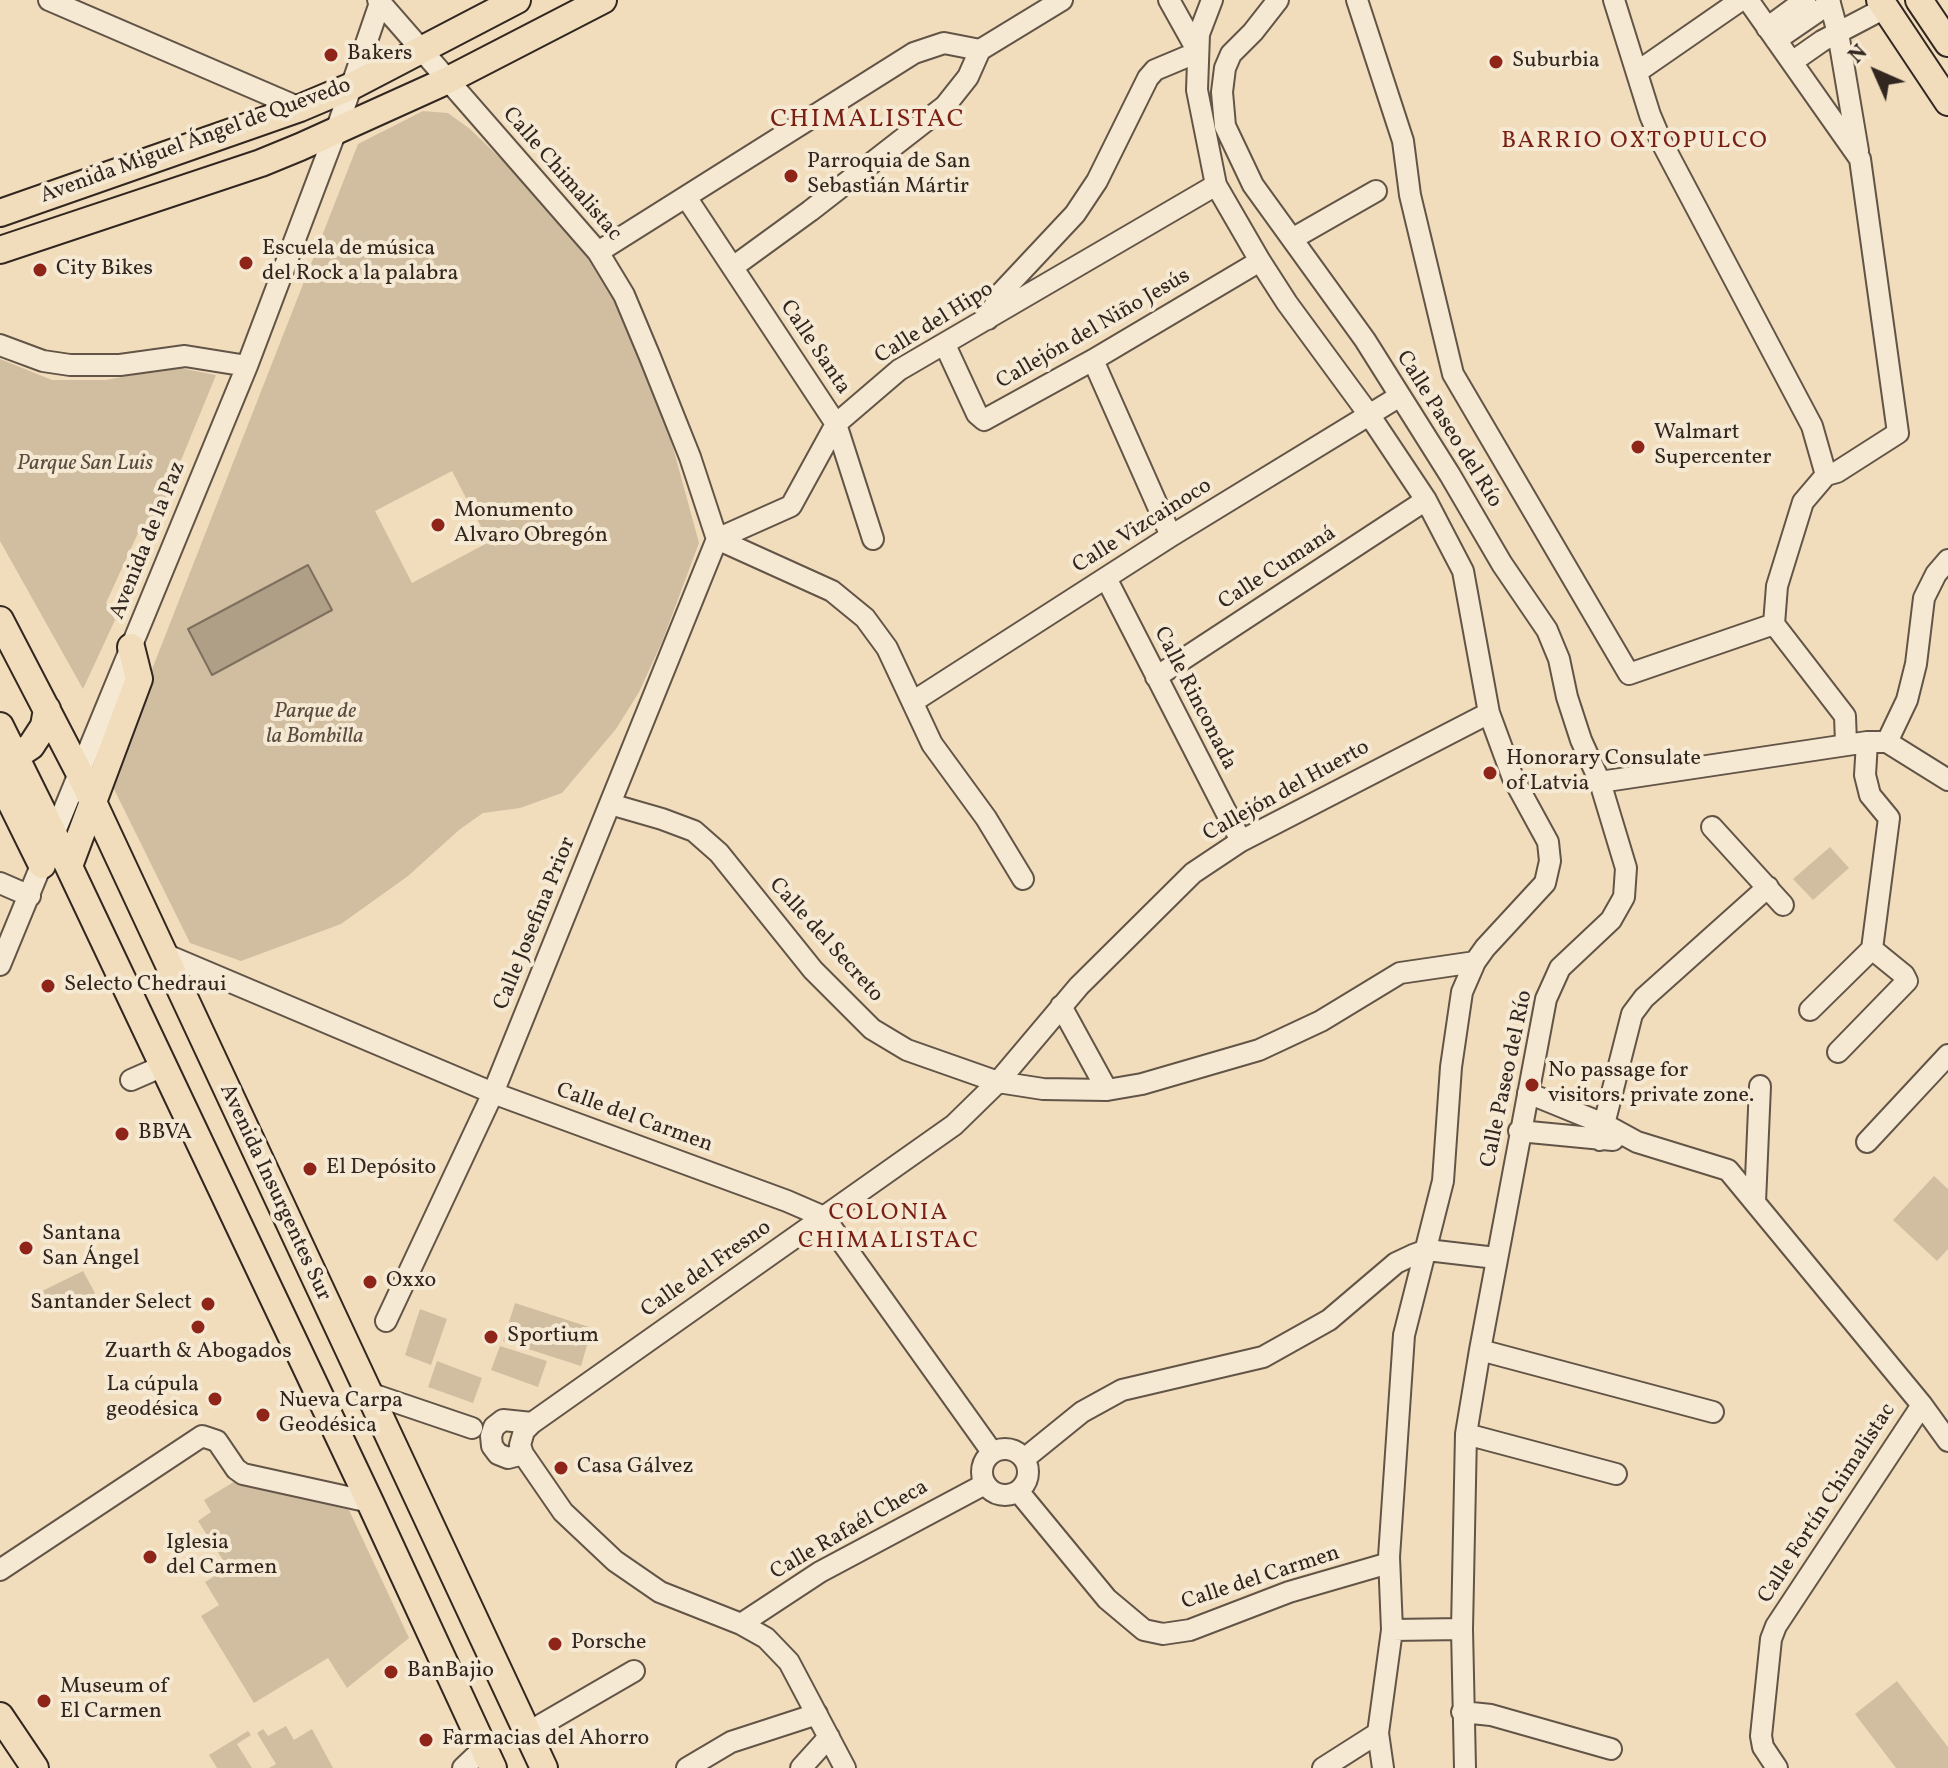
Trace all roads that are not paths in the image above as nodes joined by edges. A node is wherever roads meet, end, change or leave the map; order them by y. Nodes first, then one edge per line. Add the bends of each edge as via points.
1 (49, 0) edge
2 (517, 0) edge
3 (603, 0) edge
4 (1062, 0) edge
5 (1169, 0) edge
6 (1212, 0) edge
7 (1278, 0) edge
8 (1357, 0) edge
9 (1614, 0) edge
10 (1741, 0) edge
11 (1748, 0) edge
12 (1805, 0) edge
13 (380, 1) edge
14 (1925, 2) edge
15 (1882, 4) edge
16 (1833, 13) edge
17 (1948, 43) edge
18 (1780, 45) junction
19 (980, 50) junction
20 (421, 51) junction
21 (1198, 52) junction
22 (1231, 54) junction
23 (1637, 72) junction
24 (446, 81) junction
25 (352, 86) junction
26 (1948, 102) edge
27 (300, 108) junction
28 (336, 131) junction
29 (1860, 159) junction
30 (1216, 185) junction
31 (1376, 191) dead end
32 (686, 197) junction
33 (0, 213) edge
34 (1292, 239) junction
35 (0, 250) edge
36 (598, 252) junction
37 (1260, 261) junction
38 (733, 267) junction
39 (988, 319) junction
40 (0, 345) edge
41 (945, 345) junction
42 (1093, 360) junction
43 (247, 366) junction
44 (1400, 396) junction
45 (1370, 416) junction
46 (836, 424) junction
47 (1826, 475) junction
48 (1426, 500) junction
49 (1171, 536) junction
50 (717, 539) junction
51 (873, 539) dead end
52 (1948, 560) edge
53 (1106, 578) junction
54 (0, 620) edge
55 (1774, 624) junction
56 (131, 647) junction
57 (1156, 677) junction
58 (914, 701) junction
59 (47, 709) junction
60 (1489, 713) junction
61 (0, 726) edge
62 (1877, 742) junction
63 (1846, 743) junction
64 (8, 756) edge
65 (79, 772) junction
66 (0, 780) edge
67 (1948, 780) edge
68 (1600, 782) junction
69 (93, 802) junction
70 (610, 804) junction
71 (1712, 827) dead end
72 (53, 833) junction
73 (1241, 841) junction
74 (42, 865) junction
75 (69, 866) junction
76 (1023, 879) dead end
77 (0, 883) edge
78 (1768, 887) junction
79 (30, 896) junction
80 (1783, 905) dead end
81 (1872, 949) junction
82 (162, 953) junction
83 (1475, 962) junction
84 (0, 965) edge
85 (1061, 1006) junction
86 (1810, 1010) dead end
87 (1838, 1052) dead end
88 (1948, 1055) edge
89 (163, 1066) junction
90 (131, 1080) dead end
91 (998, 1082) junction
92 (1760, 1086) dead end
93 (1107, 1090) junction
94 (493, 1093) junction
95 (1528, 1093) junction
96 (1519, 1131) junction
97 (1602, 1132) junction
98 (1867, 1142) dead end
99 (1755, 1202) junction
100 (824, 1217) junction
101 (1427, 1250) junction
102 (1496, 1258) junction
103 (386, 1321) dead end
104 (1480, 1350) junction
105 (366, 1392) junction
106 (1922, 1405) junction
107 (1713, 1412) dead end
108 (472, 1428) dead end
109 (1466, 1434) junction
110 (1948, 1441) edge
111 (992, 1452) junction
112 (1024, 1459) junction
113 (1616, 1474) dead end
114 (985, 1484) junction
115 (1018, 1491) junction
116 (370, 1502) junction
117 (1389, 1563) junction
118 (0, 1570) edge
119 (741, 1624) junction
120 (1462, 1629) junction
121 (1392, 1630) junction
122 (634, 1671) dead end
123 (1462, 1712) junction
124 (817, 1714) junction
125 (0, 1716) edge
126 (527, 1733) junction
127 (1378, 1733) junction
128 (829, 1737) junction
129 (1611, 1749) dead end
130 (488, 1758) edge
131 (35, 1768) edge
132 (463, 1768) edge
133 (544, 1768) edge
134 (687, 1768) edge
135 (801, 1768) edge
136 (845, 1768) edge
137 (1323, 1768) edge
138 (1383, 1768) edge
139 (1465, 1768) edge
140 (1777, 1768) edge

1 - 27 street
2 - 20 main road, Avenida Miguel Ángel de Quevedo
3 - 24 main road, Avenida Miguel Ángel de Quevedo
4 - 19 street
5 - 21 street
6 - 21 street, Calle Paseo del Río
7 - 22 street
8 - 55 street via 1403,141 1410,195 1453,374 1629,674
9 - 23 street
10 - 23 street
11 - 18 street
12 - 18 street
13 - 20 street, Calle Chimalistac
13 - 25 street, Avenida de la Paz
14 - 17 main road
15 - 16 street
15 - 26 main road
16 - 18 street
16 - 18 street
16 - 29 street
18 - 29 street
19 - 32 street via 944,43 914,53
19 - 38 street via 968,77 945,106
20 - 24 street, Calle Chimalistac
20 - 25 main road, Avenida Miguel Ángel de Quevedo
21 - 22 street via 1212,57
21 - 30 street, Calle Paseo del Río via 1197,90
21 - 39 street via 1148,78 1083,203 1000,294
22 - 34 street, Calle Paseo del Río via 1222,92 1225,126 1253,185
23 - 47 street via 1661,141 1816,434
24 - 28 main road, Avenida Miguel Ángel de Quevedo
24 - 36 street, Calle Chimalistac
25 - 27 main road, Avenida Miguel Ángel de Quevedo
25 - 28 street, Avenida de la Paz
27 - 33 main road, Avenida Miguel Ángel de Quevedo
28 - 35 main road, Avenida Miguel Ángel de Quevedo via 261,163
28 - 43 street, Avenida de la Paz
29 - 47 street via 1898,433
30 - 37 street, Calle Paseo del Río
30 - 39 street, Calle del Hipo
31 - 34 street
32 - 36 street
32 - 38 street, Calle Santa
34 - 44 street, Calle Paseo del Río
36 - 50 street, Calle Chimalistac via 624,295 650,357
37 - 42 street, Callejón del Niño Jesús
37 - 45 street, Calle Paseo del Río
38 - 46 street, Calle Santa
39 - 41 street, Calle del Hipo
40 - 43 street via 70,365 185,356
41 - 42 street, Callejón del Niño Jesús via 984,420
41 - 46 street, Calle del Hipo via 899,370
42 - 49 street
43 - 56 street, Avenida de la Paz
44 - 45 street, Calle Vizcainoco
44 - 68 street, Calle Paseo del Río via 1547,630 1581,740
45 - 48 street, Calle Paseo del Río
45 - 49 street, Calle Vizcainoco
46 - 50 street, Calle del Hipo via 791,506
46 - 51 street, Calle Santa
47 - 55 street via 1803,502 1777,586
48 - 57 street, Calle Cumaná
48 - 60 street, Calle Paseo del Río via 1463,571
49 - 53 street, Calle Vizcainoco
50 - 58 street via 832,591 865,618
50 - 70 street, Calle Josefina Prior
52 - 62 street via 1924,598 1907,700
53 - 57 street, Calle Rinconada
53 - 58 street, Calle Vizcainoco
54 - 59 main road, Avenida Insurgentes Sur
55 - 63 street via 1845,716
56 - 65 street, Avenida de la Paz
56 - 69 main road via 139,679
57 - 73 street, Calle Rinconada
58 - 76 street via 932,744
59 - 64 main road via 31,746
59 - 65 main road, Avenida Insurgentes Sur
60 - 73 street, Callejón del Huerto
60 - 83 street, Calle Paseo del Río via 1513,778 1548,842 1550,861 1545,883
61 - 64 main road, Avenida Insurgentes Sur
62 - 63 street
62 - 67 street
62 - 81 street via 1865,775 1870,795 1889,818
63 - 68 street
64 - 72 main road, Avenida Insurgentes Sur
65 - 69 main road, Avenida Insurgentes Sur
65 - 72 street, Avenida de la Paz
66 - 74 main road
68 - 95 street, Calle Paseo del Río via 1626,868 1624,897 1611,920 1560,968 1546,999
69 - 75 main road
69 - 82 main road, Avenida Insurgentes Sur
70 - 91 street, Calle del Secreto via 694,831 719,853 813,970 872,1029 907,1050
70 - 94 street, Calle Josefina Prior
71 - 78 street
72 - 74 street, Avenida de la Paz
72 - 75 main road, Avenida Insurgentes Sur
73 - 85 street, Callejón del Huerto via 1193,873
74 - 79 street, Avenida de la Paz
75 - 89 main road, Avenida Insurgentes Sur
77 - 79 street
78 - 80 street
78 - 97 street via 1632,1014
79 - 84 street, Avenida de la Paz
81 - 86 street
81 - 87 street via 1907,981
82 - 94 street, Calle del Carmen
82 - 105 main road, Avenida Insurgentes Sur
83 - 93 street, Calle del Secreto via 1400,973 1321,1021 1259,1050
83 - 101 street, Calle Paseo del Río via 1462,992 1443,1181
85 - 91 street, Callejón del Huerto
85 - 93 street
88 - 98 street
89 - 90 street
89 - 116 main road, Avenida Insurgentes Sur
91 - 93 street, Calle del Secreto
91 - 100 street, Calle del Fresno via 954,1125
92 - 99 street
94 - 100 street, Calle del Carmen
94 - 103 street, Calle Josefina Prior
95 - 96 street, Calle Paseo del Río
95 - 97 street, Calle Fortín Chimalistac
96 - 97 street, Calle Fortín Chimalistac
96 - 102 street, Calle Paseo del Río
97 - 99 street, Calle Fortín Chimalistac via 1728,1170
99 - 106 street, Calle Fortín Chimalistac
100 - 111 street
100 - 119 street, Calle del Fresno via 525,1438 563,1512 615,1561 660,1592
101 - 102 street
101 - 112 street via 1396,1263 1329,1320 1263,1357 1122,1390 1082,1412
101 - 117 street, Calle Paseo del Río via 1404,1335
102 - 104 street, Calle Paseo del Río
104 - 107 street
104 - 109 street, Calle Paseo del Río
105 - 108 street
105 - 126 main road, Avenida Insurgentes Sur
106 - 110 street, Calle Fortín Chimalistac
106 - 140 street, Calle Fortín Chimalistac via 1776,1626 1761,1736
109 - 113 street
109 - 120 street, Calle Paseo del Río
111 - 112 street via 1009,1449
111 - 114 street via 982,1467
112 - 115 street via 1027,1476
114 - 115 street via 1000,1494
114 - 119 street, Calle Rafaél Checa via 820,1572
115 - 117 street, Calle del Carmen via 1107,1599 1144,1630 1163,1634 1190,1630 1289,1592
116 - 118 street via 243,1474 217,1441 202,1436
116 - 130 main road, Avenida Insurgentes Sur
117 - 121 street, Calle Paseo del Río
119 - 124 street via 766,1638 789,1662
120 - 121 street
120 - 123 street, Calle Paseo del Río
121 - 127 street, Calle Paseo del Río
122 - 126 street
123 - 129 street via 1491,1715
123 - 139 street, Calle Paseo del Río
124 - 128 street
124 - 134 street via 731,1742
125 - 131 main road
126 - 133 main road, Avenida Insurgentes Sur
127 - 137 street
127 - 138 street, Calle Paseo del Río
128 - 135 street
128 - 136 street
130 - 132 street

